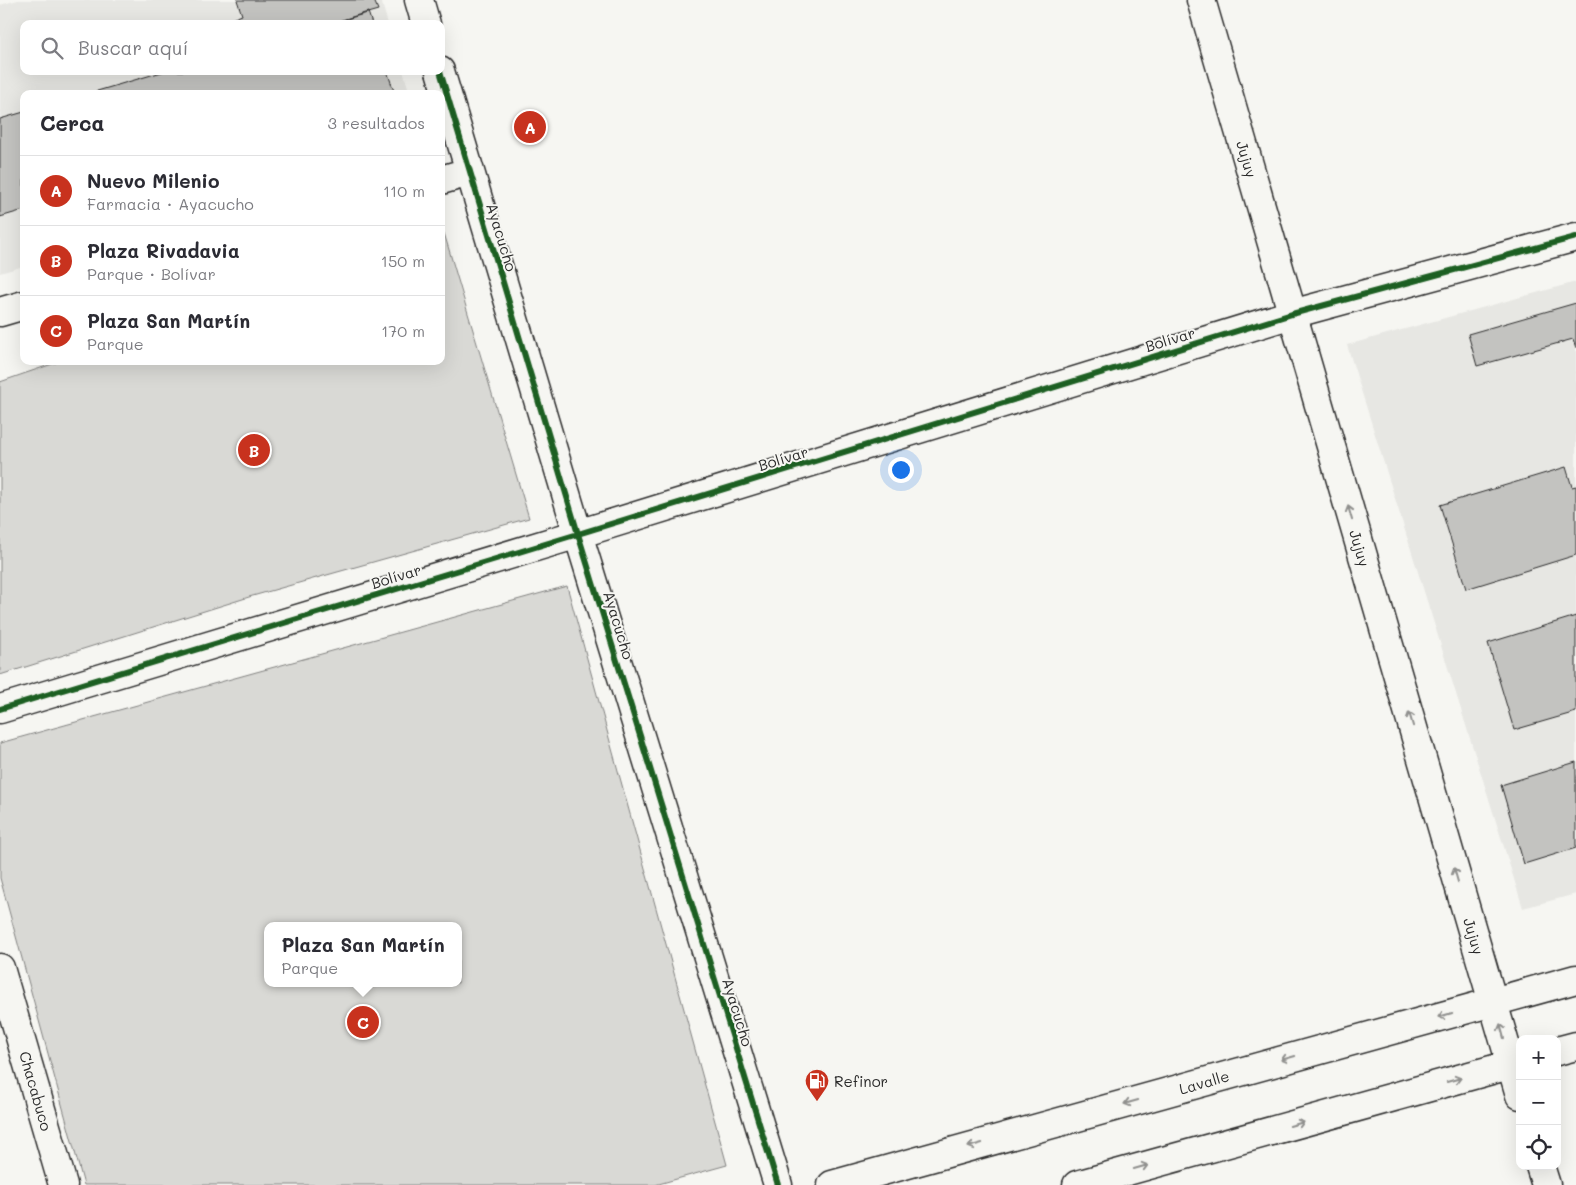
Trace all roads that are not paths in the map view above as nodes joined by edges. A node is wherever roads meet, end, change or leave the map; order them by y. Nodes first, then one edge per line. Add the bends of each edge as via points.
1 (419, 0) edge
2 (1202, 0) edge
3 (425, 20) edge
4 (441, 75) edge
5 (469, 172) junction
6 (445, 179) edge
7 (1576, 237) edge
8 (20, 306) edge
9 (0, 312) edge
10 (1292, 314) junction
11 (578, 534) junction
12 (0, 709) edge
13 (0, 968) edge
14 (1576, 979) edge
15 (1493, 1001) junction
16 (1576, 1046) edge
17 (1561, 1050) edge
18 (1515, 1063) edge
19 (1518, 1080) edge
20 (1541, 1170) edge
21 (64, 1185) edge
22 (778, 1185) edge
23 (832, 1185) edge
24 (1077, 1185) edge
25 (1546, 1185) edge

1 - 3 street
2 - 10 street, Jujuy
4 - 5 street, Ayacucho
5 - 6 street
5 - 11 street, Ayacucho
7 - 10 street, Bolívar
8 - 9 street
10 - 11 street, Bolívar
15 -> 10 street, Jujuy
11 - 12 street, Bolívar
11 - 22 street, Ayacucho
13 - 21 street, Chacabuco
14 - 15 street, Lavalle
18 -> 15 street, Jujuy
15 -> 23 street, Lavalle
16 - 17 street
18 - 19 street, Jujuy
24 -> 18 street
20 - 25 street

